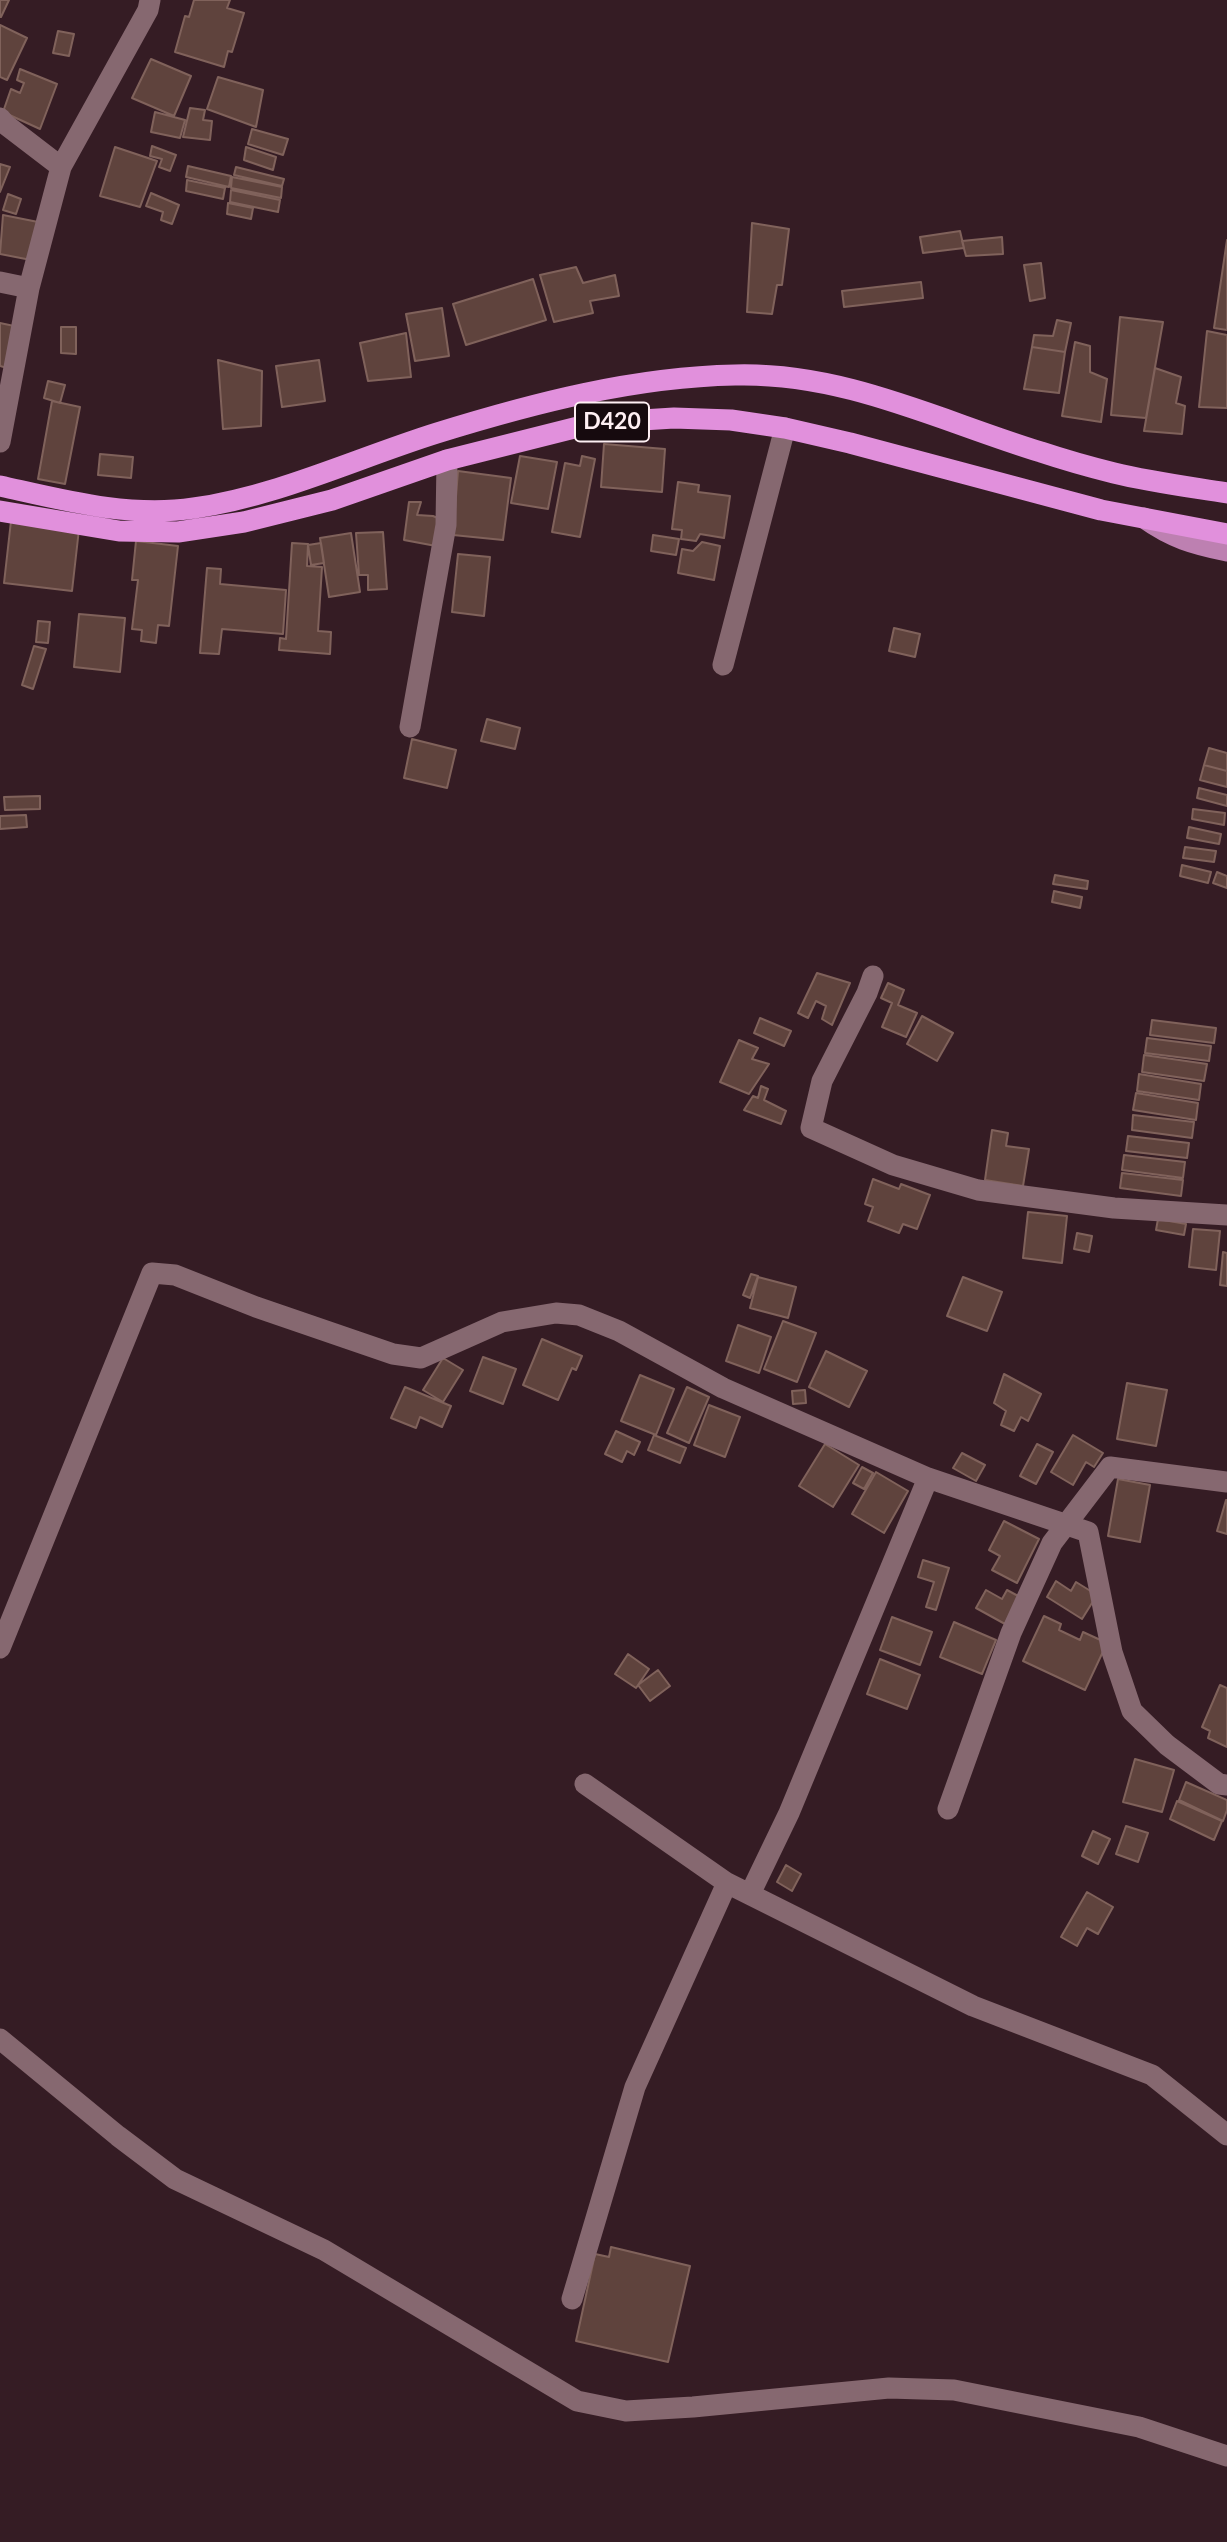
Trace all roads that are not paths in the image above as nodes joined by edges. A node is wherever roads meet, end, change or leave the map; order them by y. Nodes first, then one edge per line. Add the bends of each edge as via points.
1 (150, 0) edge
2 (0, 118) edge
3 (61, 167) junction
4 (0, 282) edge
5 (29, 288) junction
6 (785, 428) junction
7 (0, 442) edge
8 (446, 460) junction
9 (0, 486) edge
10 (1227, 493) edge
11 (0, 511) edge
12 (1144, 518) junction
13 (1227, 534) edge
14 (1227, 551) edge
15 (723, 665) dead end
16 (411, 727) dead end
17 (873, 976) dead end
18 (1227, 1215) edge
19 (928, 1478) junction
20 (1227, 1482) edge
21 (1064, 1524) junction
22 (0, 1648) edge
23 (585, 1784) dead end
24 (1227, 1785) edge
25 (948, 1809) dead end
26 (727, 1882) junction
27 (750, 1894) junction
28 (0, 2039) edge
29 (1227, 2135) edge
30 (572, 2299) dead end
31 (1227, 2456) edge

1 - 3 street
2 - 3 street
3 - 5 street
4 - 5 street
5 - 7 street
6 - 8 highway, D420 via 674,418 594,423
6 - 12 highway, D420
6 - 15 street
8 - 11 highway, D420 via 332,500 244,522 178,532 119,531
8 - 16 street via 446,525
9 - 10 highway, D420 via 128,510 193,508 268,492 438,433 575,396 656,379 738,374 804,378 869,393 1116,474
12 - 13 highway, D420
12 - 14 main road via 1189,543
17 - 18 street via 822,1081 811,1128 893,1165 978,1189 1114,1208
19 - 21 street
19 - 22 street via 723,1388 619,1331 579,1315 556,1313 502,1322 421,1359 393,1354 175,1275 152,1273
19 - 27 street via 789,1813
20 - 21 street via 1111,1467
21 - 24 street via 1088,1532 1112,1652 1132,1711 1167,1745 1219,1784
21 - 25 street via 1011,1633
23 - 26 street
26 - 27 street
26 - 30 street via 635,2087
27 - 29 street via 973,2006 1152,2075
28 - 31 street via 175,2179 324,2250 578,2401 626,2411 889,2388 954,2390 1139,2427

